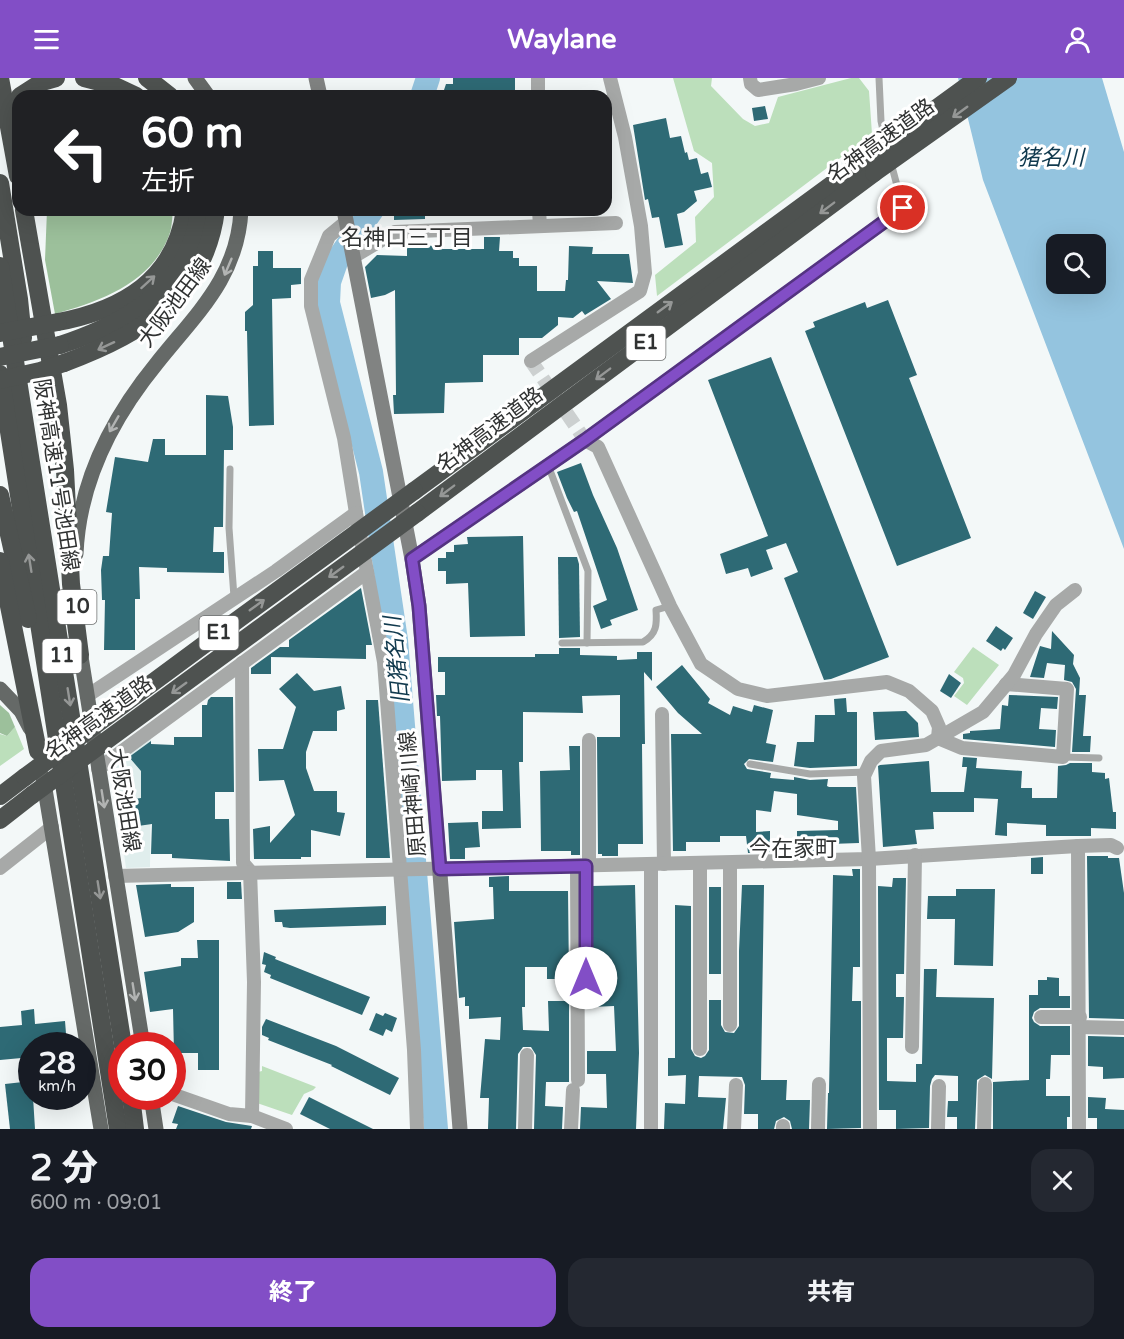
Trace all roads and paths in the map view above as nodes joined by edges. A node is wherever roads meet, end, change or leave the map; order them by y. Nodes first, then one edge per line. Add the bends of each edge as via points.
1 (0, 78) edge
2 (56, 78) edge
3 (84, 78) edge
4 (147, 78) edge
5 (158, 78) edge
6 (610, 78) edge
7 (750, 78) edge
8 (819, 78) edge
9 (879, 78) edge
10 (978, 78) edge
11 (1008, 78) edge
12 (30, 90) edge
13 (122, 90) edge
14 (164, 90) edge
15 (167, 90) edge
16 (12, 143) edge
17 (871, 166) junction
18 (0, 183) edge
19 (903, 208) joint
20 (26, 216) edge
21 (37, 216) edge
22 (184, 216) edge
23 (198, 216) edge
24 (215, 216) edge
25 (240, 216) edge
26 (345, 216) edge
27 (539, 216) edge
28 (616, 223) dead end
29 (540, 226) junction
30 (353, 257) junction
31 (0, 266) edge
32 (51, 318) junction
33 (0, 333) edge
34 (0, 357) edge
35 (531, 361) dead end
36 (0, 374) edge
37 (0, 380) edge
38 (585, 440) junction
39 (548, 465) junction
40 (230, 469) dead end
41 (0, 495) edge
42 (356, 513) junction
43 (412, 559) junction
44 (0, 561) edge
45 (367, 572) junction
46 (1075, 590) dead end
47 (234, 597) junction
48 (53, 601) junction
49 (670, 606) junction
50 (0, 607) edge
51 (562, 643) dead end
52 (587, 643) junction
53 (80, 655) junction
54 (20, 663) junction
55 (242, 663) junction
56 (1006, 684) junction
57 (0, 689) edge
58 (87, 696) junction
59 (662, 714) dead end
60 (56, 724) junction
61 (938, 738) junction
62 (589, 740) dead end
63 (38, 751) junction
64 (1063, 757) junction
65 (1099, 758) dead end
66 (750, 764) dead end
67 (98, 769) junction
68 (866, 772) junction
69 (23, 773) junction
70 (0, 785) edge
71 (0, 796) edge
72 (0, 820) edge
73 (52, 827) junction
74 (1078, 846) junction
75 (1117, 848) dead end
76 (915, 855) junction
77 (869, 859) junction
78 (700, 863) junction
79 (730, 863) junction
80 (657, 864) junction
81 (584, 866) junction
82 (0, 868) edge
83 (404, 869) junction
84 (435, 869) junction
85 (250, 871) junction
86 (115, 876) junction
87 (1041, 1017) dead end
88 (1079, 1022) junction
89 (586, 1023) dead end
90 (730, 1025) dead end
91 (1124, 1028) edge
92 (121, 1032) edge
93 (141, 1032) edge
94 (912, 1047) dead end
95 (700, 1049) dead end
96 (527, 1055) dead end
97 (819, 1084) dead end
98 (985, 1084) dead end
99 (736, 1085) dead end
100 (939, 1086) dead end
101 (186, 1099) edge
102 (132, 1110) edge
103 (153, 1110) edge
104 (252, 1116) junction
105 (101, 1129) edge
106 (118, 1129) edge
107 (135, 1129) edge
108 (156, 1129) edge
109 (286, 1129) edge
110 (417, 1129) edge
111 (460, 1129) edge
112 (525, 1129) edge
113 (571, 1129) edge
114 (651, 1129) edge
115 (734, 1129) edge
116 (818, 1129) edge
117 (870, 1129) edge
118 (938, 1129) edge
119 (984, 1129) edge
120 (1079, 1129) edge

1 - 16 highway
2 - 12 highway
3 - 13 highway
4 - 14 highway
5 - 15 highway
6 - 35 street via 641,226 645,273 640,291
7 - 8 street via 758,90
9 - 19 lane via 880,121
10 - 17 highway, 名神高速道路 / E1, bridge
11 -> 17 highway, 名神高速道路 / E1, bridge
69 -> 17 highway, 名神高速道路 / E1, bridge
17 -> 72 highway, 名神高速道路 / E1, bridge via 417,513
18 - 48 highway via 19,299
19 - 38 street
20 - 32 highway
21 - 32 highway via 38,252
32 -> 22 highway via 79,318 110,308 135,293 161,269 178,242
23 - 34 highway, bridge via 190,248 172,278 139,308 113,324 60,345
24 -> 37 highway, bridge via 210,245 195,277 177,298 140,328 64,363
25 -> 53 main road, 大阪池田線 / 10 via 236,245 225,275 127,402 91,474 76,545
26 - 30 street, 原田神崎川線
26 - 42 street via 329,236 311,280 311,306 344,438
27 - 29 street
28 - 29 street
29 - 30 street via 394,232
30 - 43 street, 原田神崎川線
31 - 48 highway, 阪神高速11号池田線 / 11
32 - 33 highway, bridge
32 - 53 highway
60 -> 36 highway, 阪神高速11号池田線 / 11
38 - 39 street
38 - 49 street via 598,447
39 - 43 street
39 - 52 lane via 588,571
40 - 47 lane
41 - 60 highway
42 - 45 street
42 - 47 street
43 - 84 street, 原田神崎川線 via 419,606
44 - 54 highway
45 - 55 street
45 - 83 street via 384,662
46 - 56 street via 1056,605
47 - 58 street
48 -> 92 highway, 阪神高速11号池田線 / 11
49 - 52 lane via 656,610 656,629 644,642
49 - 61 street via 701,664 738,689 768,696 887,682 909,691 932,711 939,727
50 - 54 highway
51 - 52 lane
53 - 58 main road, 大阪池田線 / 10
54 - 63 highway
55 - 67 street
55 - 85 street via 243,863
56 - 61 street via 983,712
56 - 64 street via 1067,688
57 - 63 main road via 27,721
58 - 67 main road, 大阪池田線 / 10
59 - 80 street
60 - 106 highway, 阪神高速11号池田線 / 11
61 - 64 street via 962,748
61 - 68 street via 926,745 881,751
62 - 81 street
63 - 73 main road
64 - 65 lane
66 - 68 lane via 810,774
67 -> 86 main road, 大阪池田線 / 10
68 - 77 street
69 - 70 highway
69 - 71 highway, 名神高速道路 / E1
73 - 82 street
73 - 105 main road
74 - 75 street
74 - 76 street
74 - 88 street
76 - 77 street
76 - 94 street
77 - 79 street
77 - 117 street
78 - 79 street
78 - 80 street
78 - 95 street
79 - 90 street
80 - 81 street
80 - 114 street
81 - 84 street
81 - 89 street
81 - 113 street
83 - 84 street
83 - 85 street
83 - 110 street
84 - 111 street, 原田神崎川線
85 - 86 street
85 - 104 street via 254,982
86 -> 93 main road, 大阪池田線 / 10
87 - 88 street
88 - 91 street
88 - 120 street
96 - 112 street
97 - 116 street
98 - 119 street
99 - 115 street
100 - 118 street
101 - 104 street via 229,1114
102 - 107 highway
103 - 108 main road
104 - 109 street

